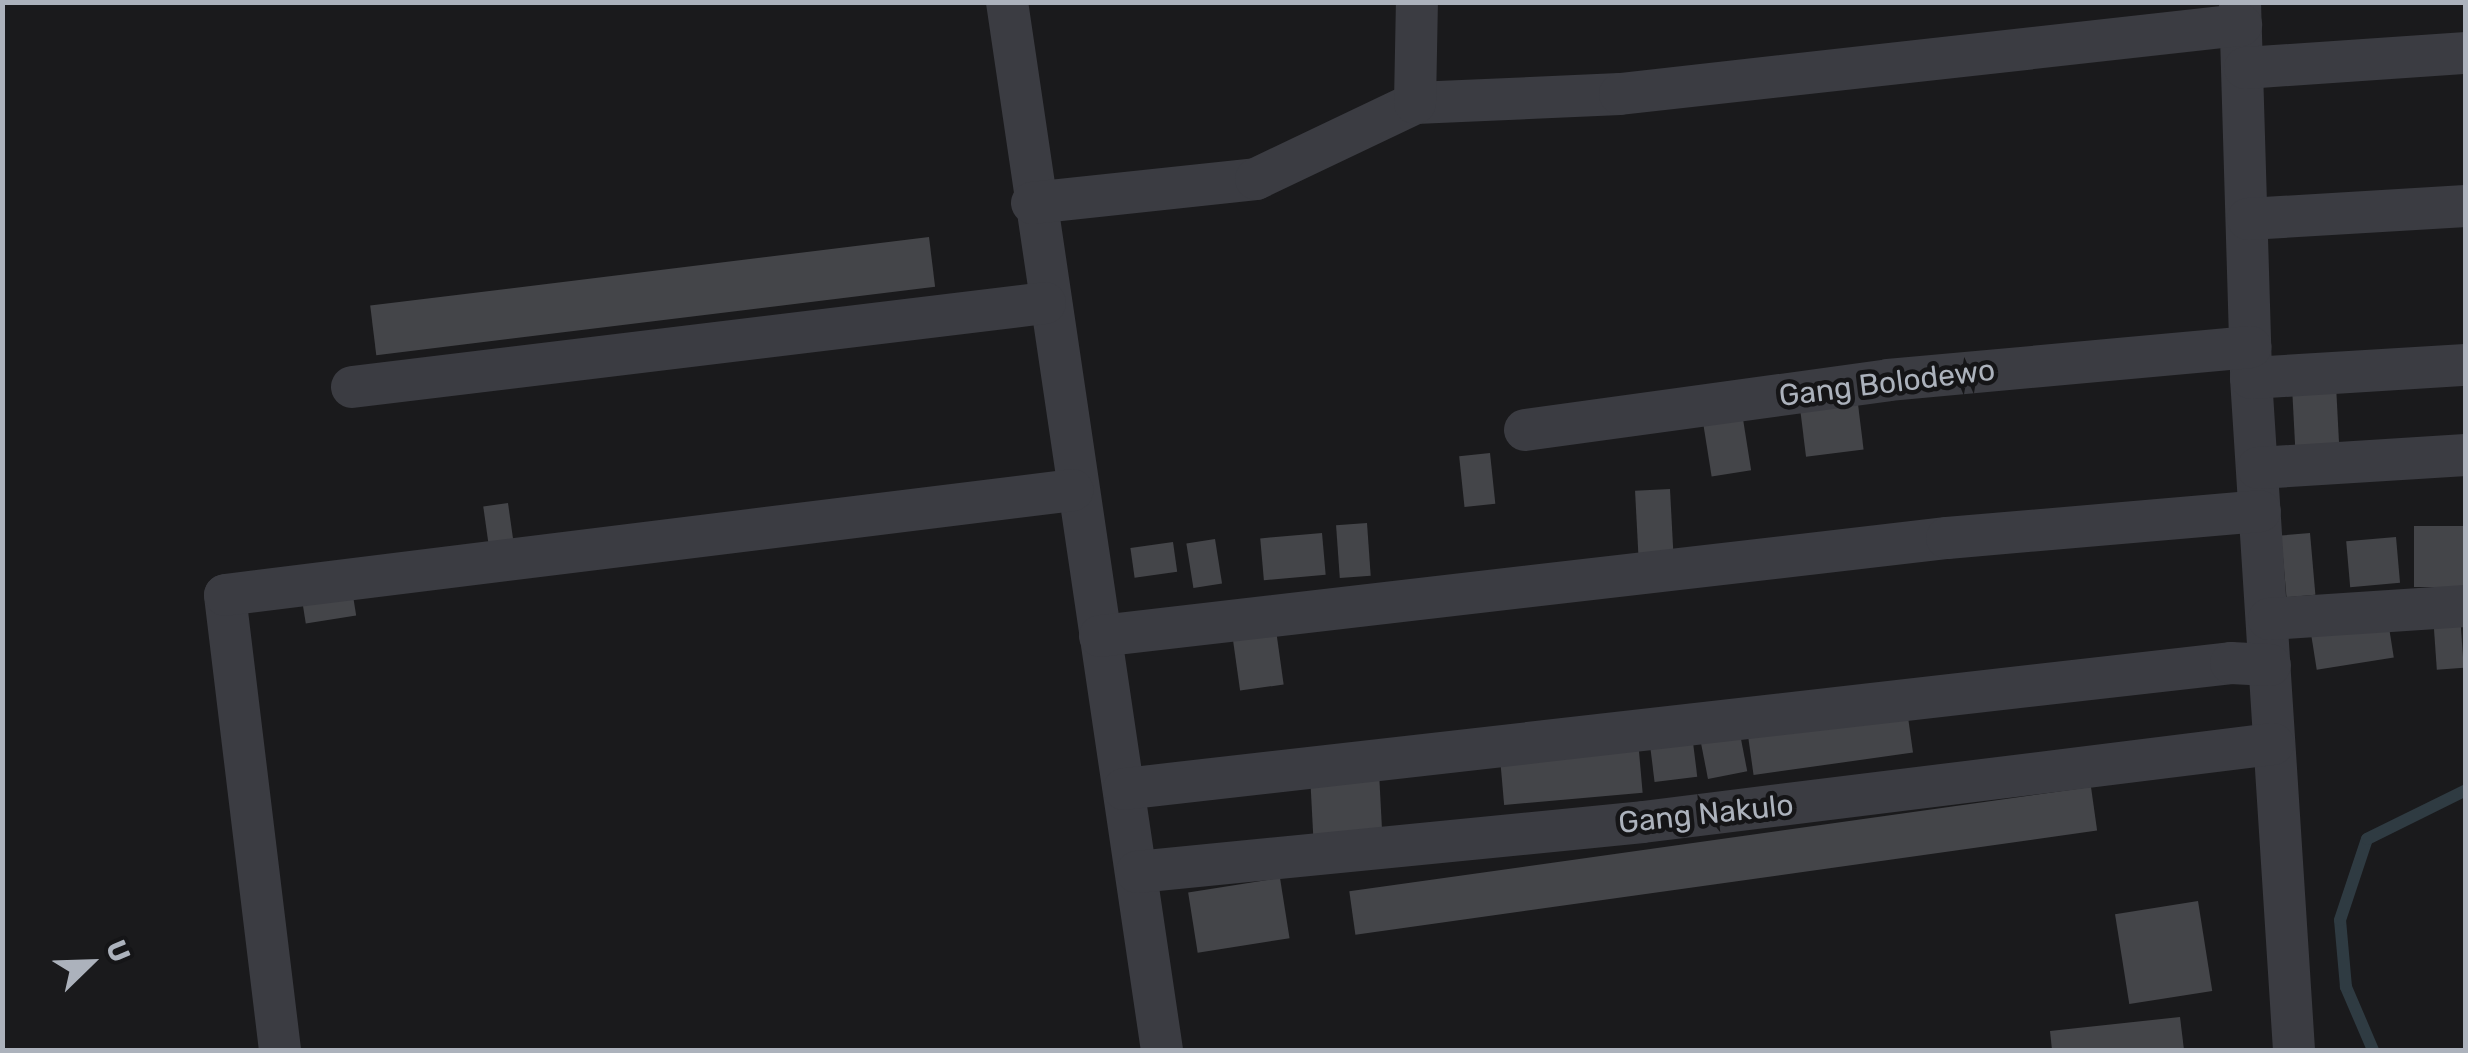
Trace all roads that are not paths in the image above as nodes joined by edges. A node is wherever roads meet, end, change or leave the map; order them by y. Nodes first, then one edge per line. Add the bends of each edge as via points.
1 (1006, 2) edge
2 (1417, 2) edge
3 (2240, 14) edge
4 (2466, 53) edge
5 (2245, 68) junction
6 (1415, 102) junction
7 (1032, 203) junction
8 (2466, 206) edge
9 (2248, 219) junction
10 (1045, 302) junction
11 (2251, 362) junction
12 (2466, 365) edge
13 (352, 386) dead end
14 (1525, 430) dead end
15 (2466, 455) edge
16 (2258, 468) junction
17 (1073, 490) junction
18 (2260, 511) junction
19 (2466, 606) edge
20 (2269, 619) junction
21 (1100, 636) junction
22 (2270, 665) junction
23 (2273, 744) junction
24 (1124, 789) junction
25 (1137, 872) junction
26 (280, 1050) edge
27 (1162, 1050) edge
28 (2294, 1050) edge

1 - 7 street
2 - 6 street
3 - 5 street
3 - 6 street via 1620,94
4 - 5 street
5 - 9 street
6 - 7 street via 1256,179
7 - 10 street
8 - 9 street
9 - 11 street
10 - 13 street
10 - 17 street
11 - 12 street, Gang Bolodewo
11 - 14 street, Gang Bolodewo via 1888,380
11 - 16 street
15 - 16 street
16 - 18 street
17 - 21 street
17 - 26 street via 225,595
18 - 20 street
18 - 21 street
19 - 20 street
20 - 22 street
21 - 24 street
22 - 23 street
22 - 24 street via 2231,663
23 - 25 street, Gang Nakulo via 1643,822
23 - 28 street
24 - 25 street
25 - 27 street

